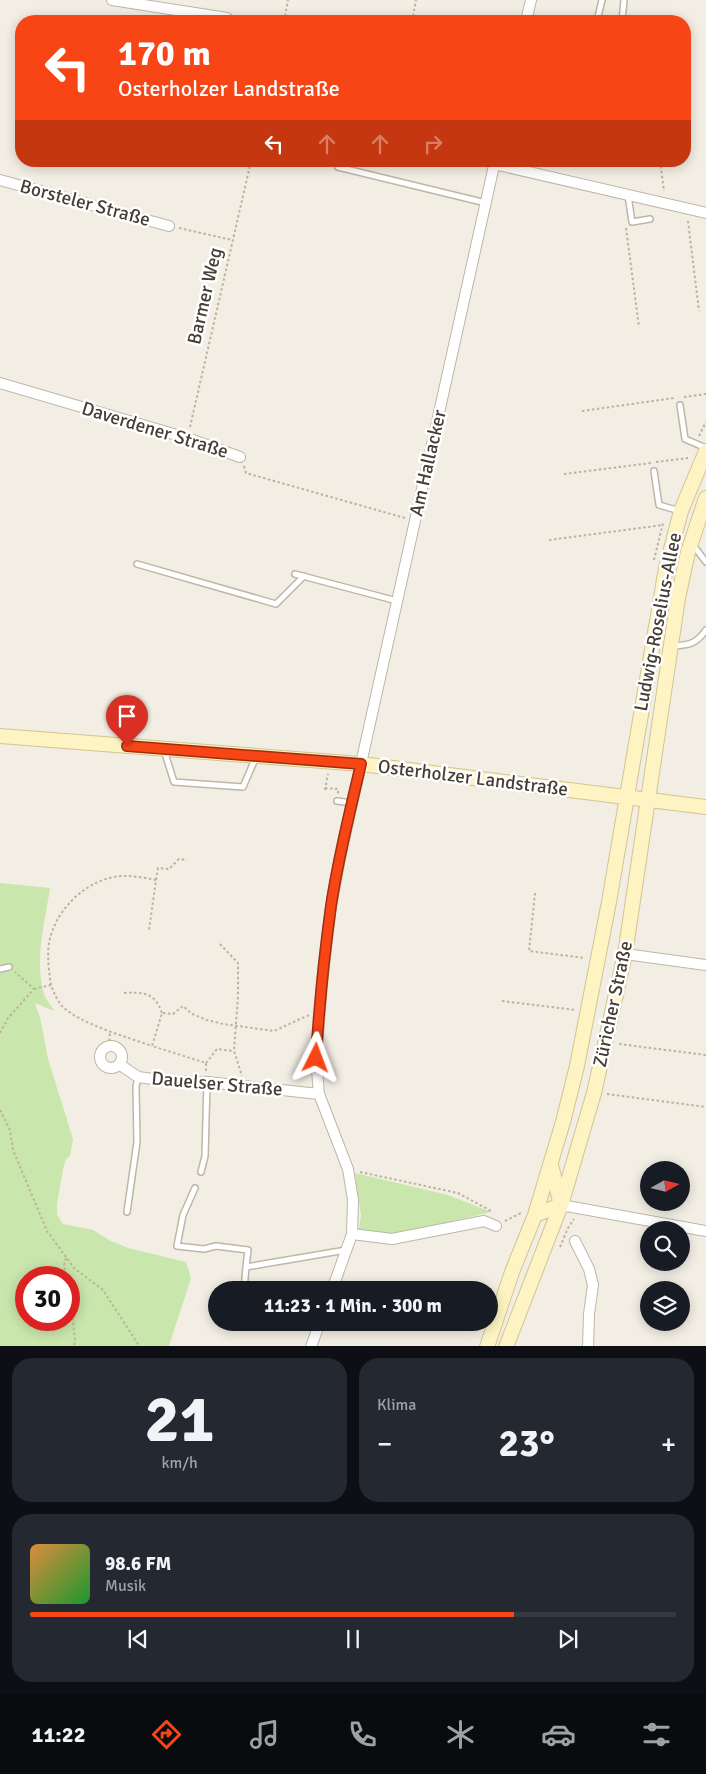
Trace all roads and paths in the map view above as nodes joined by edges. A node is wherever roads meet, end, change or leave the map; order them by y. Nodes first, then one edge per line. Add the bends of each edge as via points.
1 (112, 0) edge
2 (288, 0) edge
3 (416, 0) edge
4 (531, 0) edge
5 (602, 0) edge
6 (624, 0) edge
7 (208, 15) edge
8 (285, 15) edge
9 (413, 15) edge
10 (527, 15) edge
11 (598, 15) edge
12 (623, 15) edge
13 (250, 167) edge
14 (338, 167) dead end
15 (493, 167) edge
16 (514, 167) edge
17 (661, 167) edge
18 (0, 180) edge
19 (628, 195) junction
20 (486, 203) junction
21 (666, 204) junction
22 (686, 208) junction
23 (706, 213) edge
24 (650, 219) dead end
25 (625, 222) dead end
26 (169, 226) joint
27 (232, 240) junction
28 (699, 311) dead end
29 (639, 327) dead end
30 (0, 383) edge
31 (706, 394) edge
32 (680, 405) dead end
33 (582, 411) dead end
34 (187, 438) junction
35 (706, 450) edge
36 (240, 456) joint
37 (688, 458) dead end
38 (654, 472) dead end
39 (564, 474) dead end
40 (706, 498) edge
41 (680, 511) junction
42 (415, 521) junction
43 (549, 540) dead end
44 (691, 542) junction
45 (706, 562) edge
46 (137, 564) dead end
47 (653, 568) dead end
48 (295, 574) dead end
49 (304, 576) junction
50 (397, 601) junction
51 (706, 630) edge
52 (670, 646) junction
53 (0, 736) edge
54 (163, 749) junction
55 (256, 756) junction
56 (330, 762) junction
57 (361, 764) junction
58 (626, 797) junction
59 (648, 800) junction
60 (337, 801) joint
61 (352, 803) junction
62 (706, 807) edge
63 (187, 860) dead end
64 (156, 880) junction
65 (535, 893) dead end
66 (148, 930) dead end
67 (220, 944) dead end
68 (625, 954) junction
69 (598, 960) junction
70 (706, 965) edge
71 (9, 967) joint
72 (0, 969) edge
73 (51, 986) junction
74 (34, 989) junction
75 (124, 993) dead end
76 (502, 1001) dead end
77 (162, 1012) junction
78 (319, 1012) junction
79 (580, 1012) junction
80 (237, 1026) junction
81 (110, 1030) junction
82 (0, 1033) edge
83 (619, 1044) dead end
84 (109, 1046) junction
85 (152, 1046) junction
86 (234, 1051) junction
87 (706, 1055) edge
88 (206, 1063) junction
89 (119, 1064) junction
90 (138, 1077) junction
91 (206, 1082) junction
92 (245, 1085) junction
93 (319, 1094) junction
94 (603, 1094) dead end
95 (706, 1107) edge
96 (0, 1110) edge
97 (550, 1164) junction
98 (348, 1170) junction
99 (201, 1172) dead end
100 (195, 1188) dead end
101 (561, 1205) junction
102 (127, 1212) dead end
103 (529, 1213) junction
104 (520, 1221) dead end
105 (496, 1226) junction
106 (706, 1231) edge
107 (352, 1234) junction
108 (575, 1241) dead end
109 (346, 1250) junction
110 (66, 1258) junction
111 (64, 1266) edge
112 (246, 1266) junction
113 (245, 1281) edge
114 (335, 1281) edge
115 (74, 1331) edge
116 (317, 1331) edge
117 (74, 1346) edge
118 (140, 1346) edge
119 (311, 1346) edge
120 (487, 1346) edge
121 (506, 1346) edge
122 (588, 1346) edge

1 - 7 street
2 - 8 path
3 - 9 path
4 - 10 street
5 - 11 lane
6 - 12 lane
13 - 27 path, Barmer Weg
14 - 20 lane
15 - 20 street, Am Hallacker
16 - 19 street
17 - 21 path
18 - 26 street, Borsteler Straße
19 - 21 street
19 - 24 lane via 632,222
20 - 42 street, Am Hallacker
21 - 22 street
22 - 23 street
22 - 28 path
25 - 29 path
26 - 27 path
27 - 34 path, Barmer Weg
30 - 34 street, Daverdener Straße
31 - 33 path
32 - 35 lane via 685,439
34 - 36 street, Daverdener Straße
35 - 41 main road, Ludwig-Roselius-Allee
36 - 42 path, Daverdener Straße via 246,473
37 - 39 path
38 - 41 lane via 659,505
40 - 44 main road, Ludwig-Roselius-Allee
41 - 58 main road, Ludwig-Roselius-Allee via 666,568
42 - 50 street, Am Hallacker
43 - 47 path via 663,525
44 - 45 lane
44 - 52 main road, Ludwig-Roselius-Allee
46 - 49 lane via 276,604
48 - 49 lane
49 - 50 lane
50 - 57 street, Am Hallacker
51 - 52 lane via 690,644
52 - 59 main road, Ludwig-Roselius-Allee
53 - 54 main road, Osterholzer Landstraße
54 - 55 main road, Osterholzer Landstraße
54 - 55 lane via 174,782 233,787 243,787
55 - 56 main road, Osterholzer Landstraße
56 - 57 main road, Osterholzer Landstraße
56 - 60 path via 325,789 338,789
57 - 58 main road, Osterholzer Landstraße
57 - 61 street, Am Hallacker
58 - 59 main road, Osterholzer Landstraße
58 - 69 main road, Züricher Straße
59 - 62 main road, Osterholzer Landstraße
59 - 68 main road, Züricher Straße
60 - 61 lane
61 - 78 street, Am Hallacker via 331,906
63 - 64 path via 179,859 170,869 158,868
64 - 66 path
64 - 73 path via 124,876 112,878 87,888 73,899 58,918 49,943
65 - 69 path via 529,951
67 - 80 path via 238,963
68 - 70 street
68 - 101 main road, Züricher Straße via 589,1116
69 - 79 main road, Züricher Straße
71 - 72 lane
71 - 74 path
73 - 74 path
73 - 81 path via 63,1007
74 - 82 path via 8,1018
75 - 77 path via 151,996
76 - 79 path
77 - 80 path via 173,1014 183,1006 207,1020
77 - 85 path
78 - 80 path via 274,1031
78 - 93 street, Am Hallacker via 316,1058
79 - 97 main road, Züricher Straße via 575,1076
80 - 86 path
81 - 84 path
81 - 85 path
83 - 87 path
84 - 89 street via 121,1052
84 - 89 street, Dauelser Straße via 100,1055 103,1064 111,1068
85 - 88 path
86 - 88 path via 217,1049
86 - 92 path
88 - 91 path
89 - 90 street, Dauelser Straße
90 - 91 street, Dauelser Straße
90 - 102 lane via 138,1142
91 - 92 street, Dauelser Straße
91 - 99 lane via 205,1156
92 - 93 street, Dauelser Straße
93 - 98 street, Am Hallacker
94 - 95 path
96 - 110 path via 10,1130 13,1150 48,1232
97 - 101 main road
97 - 103 main road, Züricher Straße
98 - 105 path via 458,1193 492,1210
98 - 107 street, Am Hallacker via 353,1200
100 - 112 lane via 183,1216 177,1246 248,1250
101 - 103 main road
101 - 106 street
101 - 121 main road, Züricher Straße
103 - 104 path
103 - 105 path
103 - 120 main road, Züricher Straße
105 - 107 street via 484,1221 392,1239
107 - 109 street, Am Hallacker
108 - 122 street via 593,1285
109 - 112 lane
109 - 114 street, Am Hallacker
110 - 111 path
110 - 118 path via 104,1290
112 - 113 lane
115 - 117 path
116 - 119 street

